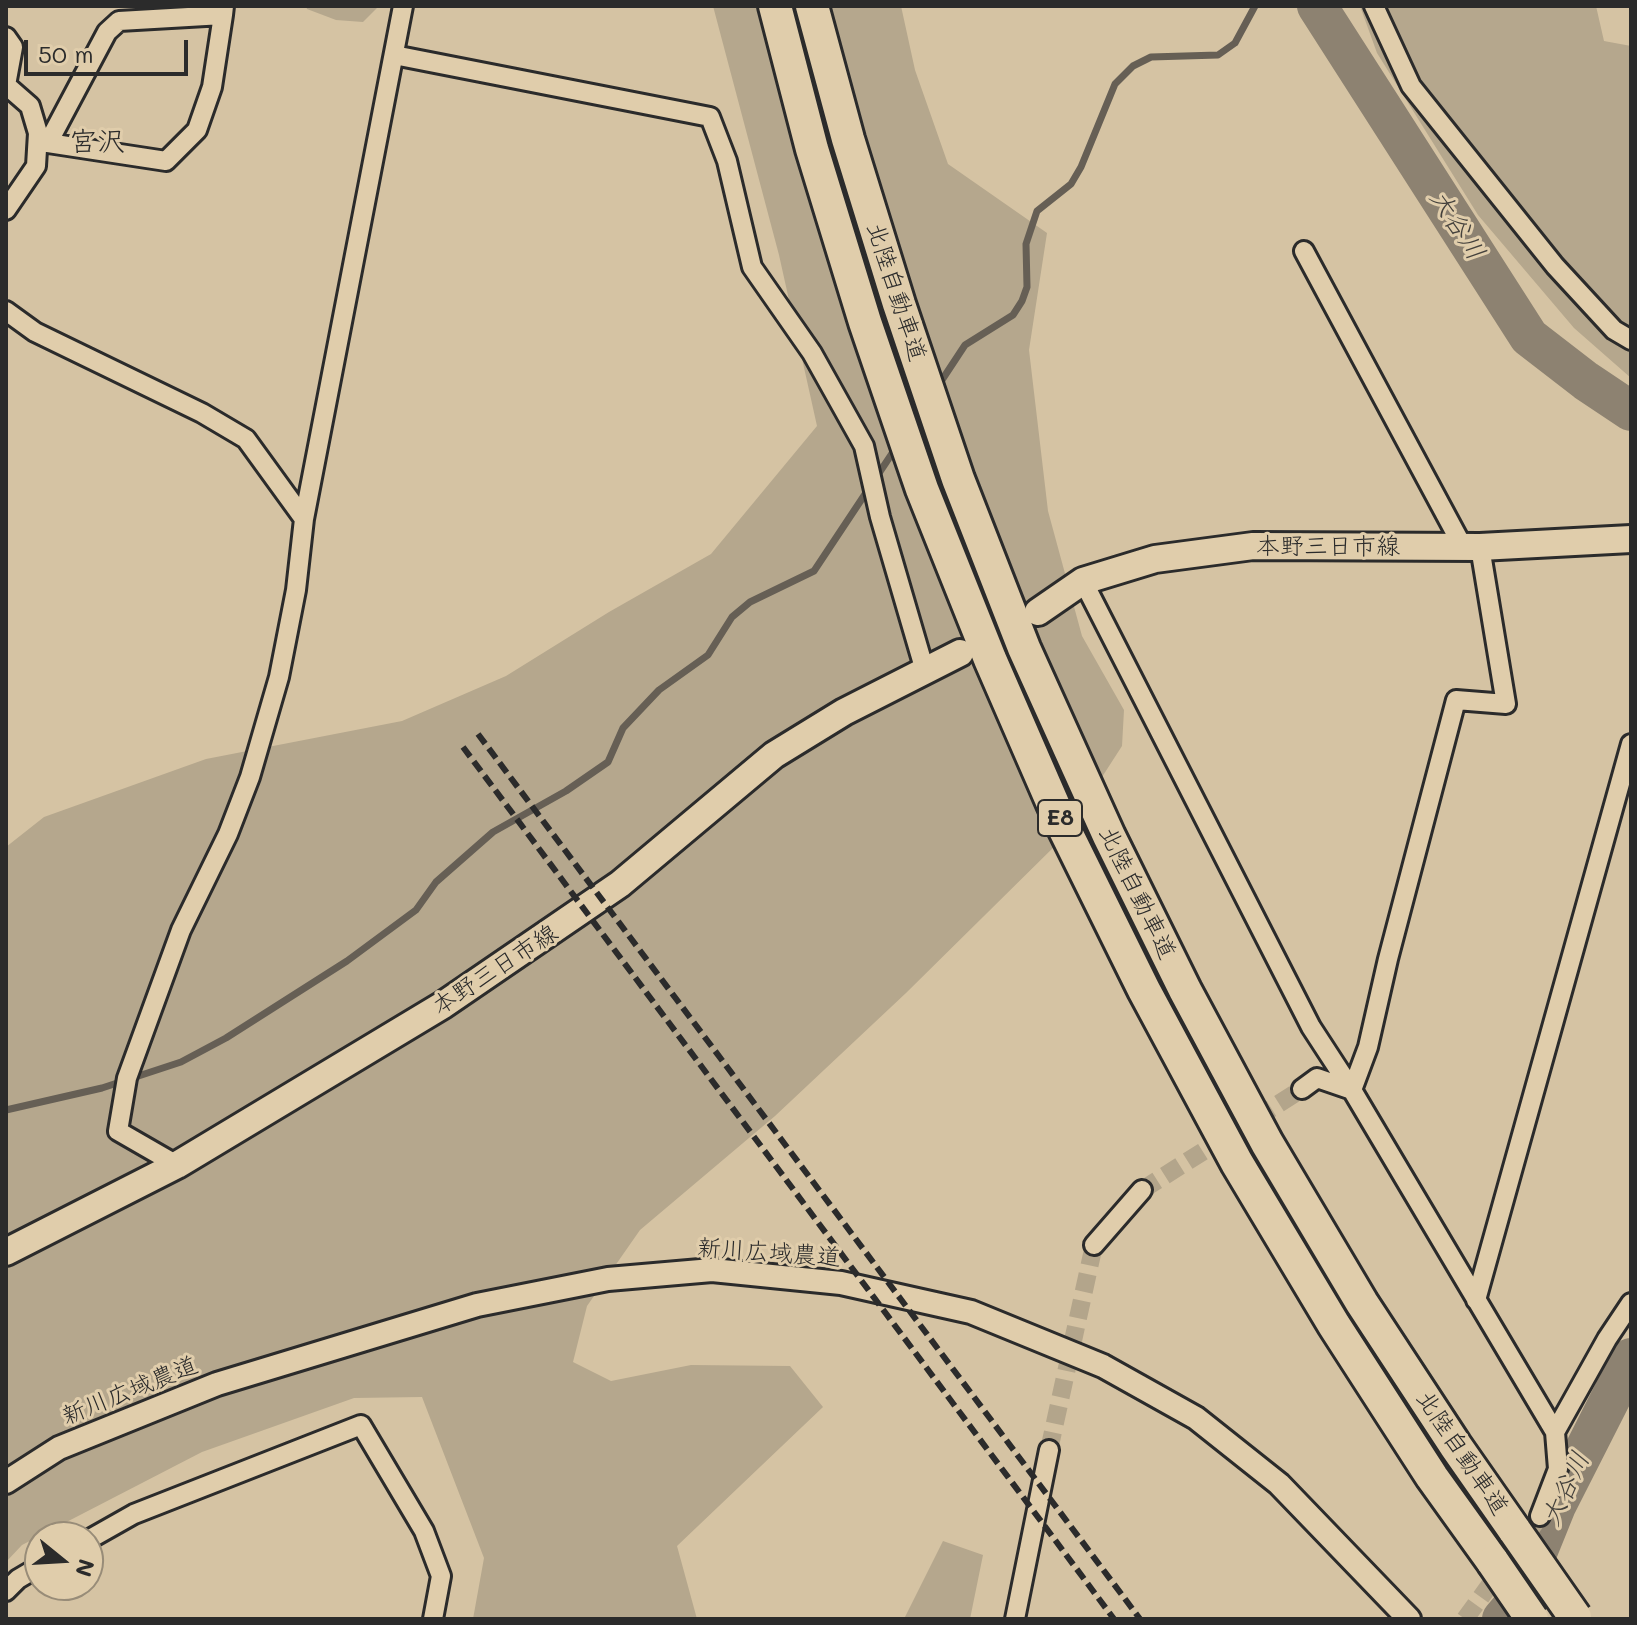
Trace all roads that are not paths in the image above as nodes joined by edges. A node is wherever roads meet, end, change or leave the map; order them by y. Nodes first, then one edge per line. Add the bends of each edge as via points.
1 (403, 6) edge
2 (775, 6) edge
3 (812, 6) edge
4 (1374, 6) edge
5 (224, 11) edge
6 (6, 37) edge
7 (394, 55) junction
8 (6, 85) edge
9 (43, 142) junction
10 (6, 210) edge
11 (1304, 251) dead end
12 (6, 311) edge
13 (1631, 340) edge
14 (304, 519) junction
15 (1631, 539) edge
16 (1471, 547) junction
17 (1083, 581) junction
18 (1038, 612) dead end
19 (960, 653) dead end
20 (925, 671) junction
21 (1631, 744) edge
22 (1302, 1089) tunnel mouth
23 (1352, 1090) junction
24 (177, 1165) junction
25 (1142, 1190) tunnel mouth
26 (1094, 1245) tunnel mouth
27 (6, 1252) edge
28 (1476, 1300) junction
29 (1631, 1303) edge
30 (1555, 1432) junction
31 (1049, 1450) tunnel mouth
32 (6, 1482) edge
33 (1527, 1524) junction
34 (104, 1531) edge
35 (24, 1575) edge
36 (6, 1591) edge
37 (1576, 1618) edge
38 (433, 1619) edge
39 (1015, 1619) edge
40 (1409, 1619) edge
41 (1532, 1619) edge

1 - 7 street
2 - 41 highway, 北陸自動車道 / E8, bridge via 812,149 922,489 1060,820 1237,1163 1432,1477
3 - 33 highway, 北陸自動車道 / E8 via 848,139 958,479 1024,648 1109,836 1267,1143 1362,1303 1455,1445
4 - 13 street via 1411,86 1555,266 1614,330
5 - 9 street via 119,21 107,32
5 - 9 street via 212,87 197,130 166,161
6 - 8 street via 13,47
7 - 14 street
7 - 20 street via 710,117 727,161 752,267 812,353 864,446
8 - 9 street via 30,106
9 - 10 street via 36,166
11 - 16 street
12 - 14 street via 35,332 246,439
14 - 24 street via 279,677 250,777 181,930 127,1078 118,1131
15 - 16 main road, 本野三日市線
16 - 17 main road, 本野三日市線 via 1253,546 1155,559
16 - 23 street via 1506,704 1456,700 1368,1047
17 - 18 main road, 本野三日市線
17 - 23 street via 1311,1027
19 - 20 main road, 本野三日市線
20 - 24 main road, 本野三日市線 via 774,755 581,913 443,1005
21 - 28 street
22 - 23 street via 1317,1078
23 - 28 street
24 - 27 main road, 本野三日市線
25 - 26 street
28 - 30 street
29 - 30 street
30 - 33 street via 1558,1469
31 - 39 street
32 - 40 street, 新川広域農道 via 59,1448 217,1384 477,1305 608,1279 712,1270 784,1277 841,1283 971,1312 1103,1366 1196,1418 1279,1484
33 - 37 highway, 北陸自動車道 / E8, bridge
34 - 38 street via 134,1514 361,1425 424,1531 441,1576
35 - 36 street

